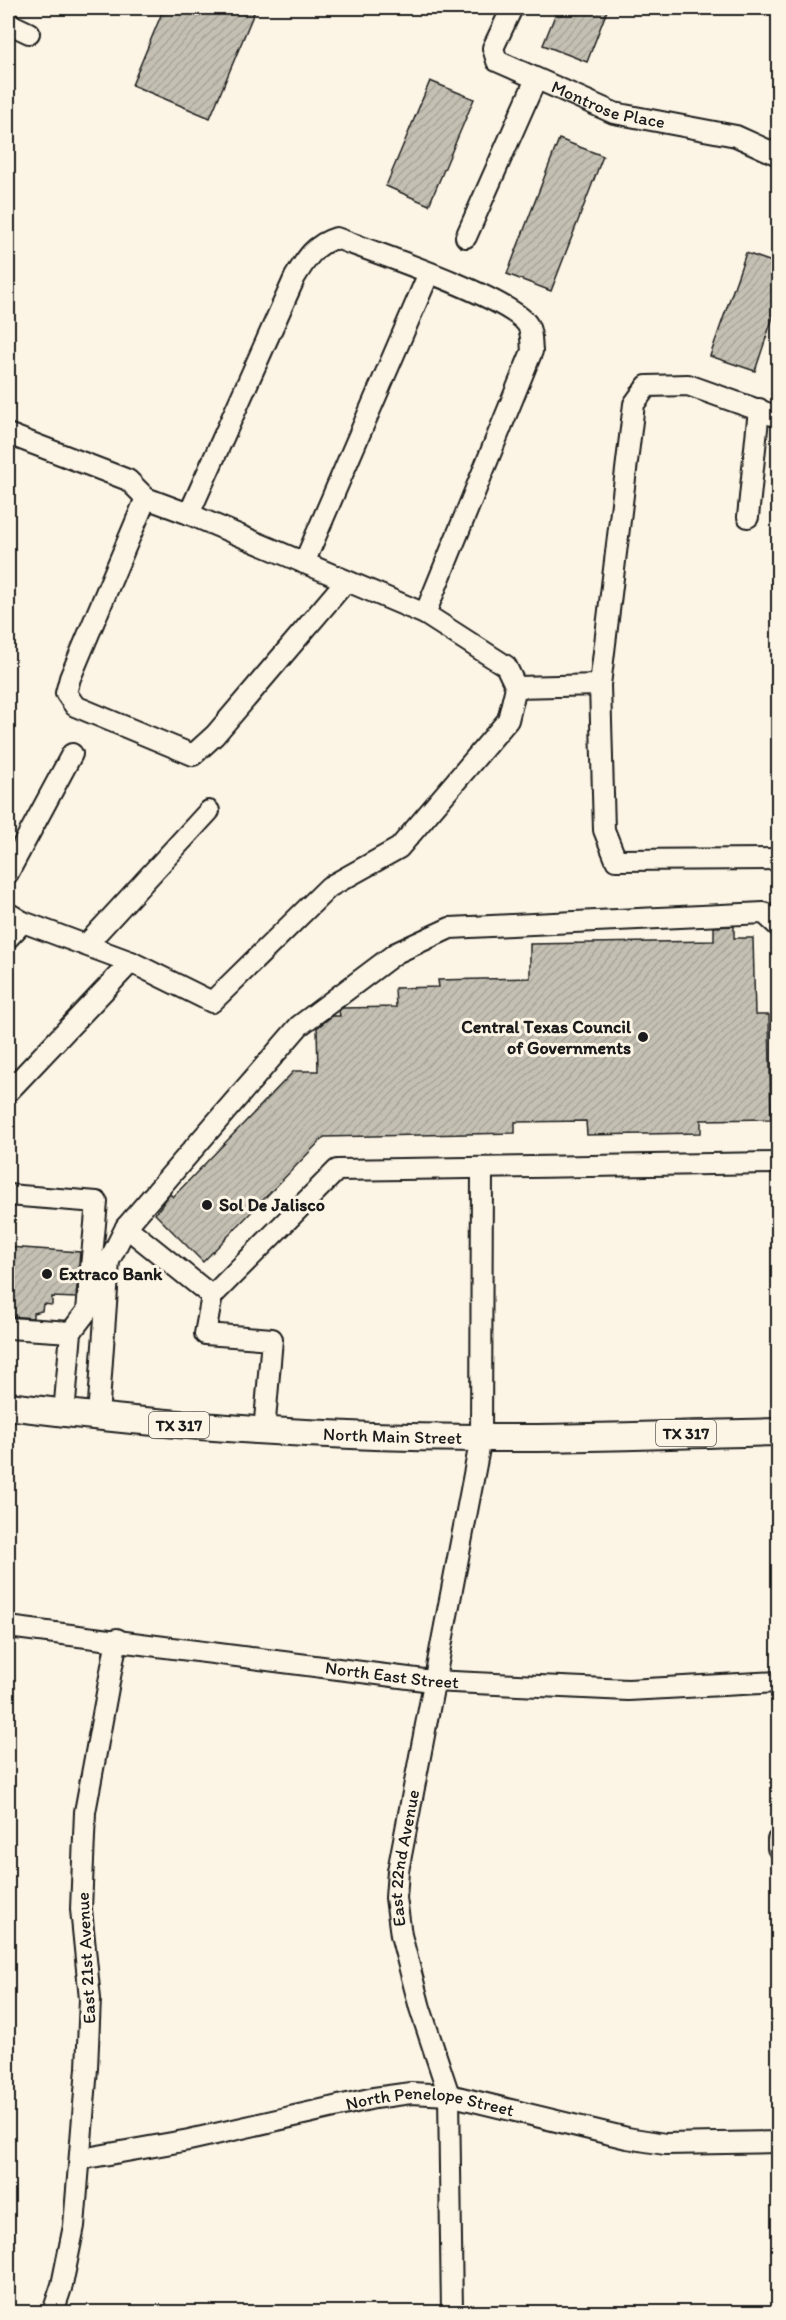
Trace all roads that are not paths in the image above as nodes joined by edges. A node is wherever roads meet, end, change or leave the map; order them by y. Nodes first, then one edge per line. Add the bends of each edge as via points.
1 (512, 8) edge
2 (8, 23) edge
3 (29, 33) dead end
4 (536, 79) junction
5 (778, 155) edge
6 (466, 237) dead end
7 (429, 273) junction
8 (759, 409) junction
9 (778, 417) edge
10 (8, 435) edge
11 (146, 498) junction
12 (189, 514) junction
13 (748, 517) dead end
14 (304, 563) junction
15 (346, 581) junction
16 (425, 614) junction
17 (600, 685) junction
18 (516, 687) junction
19 (72, 754) dead end
20 (209, 811) dead end
21 (778, 860) edge
22 (8, 873) edge
23 (15, 917) edge
24 (778, 926) edge
25 (8, 938) edge
26 (86, 945) junction
27 (131, 962) junction
28 (8, 1092) edge
29 (778, 1163) edge
30 (482, 1169) junction
31 (8, 1195) edge
32 (126, 1227) junction
33 (212, 1296) junction
34 (8, 1328) edge
35 (71, 1332) junction
36 (8, 1406) edge
37 (64, 1414) junction
38 (98, 1417) junction
39 (264, 1432) junction
40 (778, 1432) edge
41 (481, 1438) junction
42 (8, 1627) edge
43 (117, 1639) junction
44 (432, 1681) junction
45 (778, 1682) edge
46 (778, 1840) edge
47 (778, 1848) edge
48 (449, 2095) junction
49 (778, 2142) edge
50 (81, 2159) junction
51 (54, 2313) edge
52 (452, 2313) edge

1 - 4 street, Montrose Place via 493,48 497,62
2 - 3 street
4 - 5 street, Montrose Place via 614,113 736,136
4 - 6 street
7 - 12 street via 336,238 324,241 310,253 295,277
7 - 14 street
7 - 16 street via 515,311 529,326 532,351
8 - 9 street
8 - 13 street
8 - 17 street via 688,384 646,386 634,404
10 - 11 street via 128,480
11 - 12 street
11 - 15 street via 66,693 75,706 85,711 193,755 215,735
12 - 14 street
14 - 15 street
15 - 16 street
16 - 18 street via 506,666
17 - 18 street
17 - 21 street via 604,830 616,860
18 - 27 street via 508,720 399,848 329,886 212,1002
19 - 22 street
20 - 26 street
23 - 25 street
23 - 26 street
24 - 32 street via 764,913 450,928 396,953 299,1026
26 - 27 street
27 - 28 street
29 - 30 street
30 - 33 street via 337,1170
30 - 41 street, East 22nd Avenue
31 - 35 street via 97,1202 87,1311
32 - 33 street
32 - 38 street via 109,1261
33 - 39 street via 205,1334 272,1339
34 - 35 street
35 - 37 street
36 - 37 main road, North Main Street / TX 317
37 - 38 main road, North Main Street / TX 317
38 - 39 main road, North Main Street / TX 317
39 - 41 main road, North Main Street / TX 317
40 - 41 main road, North Main Street / TX 317
41 - 44 street, East 22nd Avenue
42 - 43 street, North East Street
43 - 44 street, North East Street
43 - 50 street, East 21st Avenue via 85,1812 81,1909 90,1999
44 - 45 street, North East Street via 628,1690
44 - 48 street, East 22nd Avenue via 396,1898 401,1935
46 - 47 street
48 - 49 street, North Penelope Street via 665,2144
48 - 50 street, North Penelope Street via 411,2093 375,2098 189,2140
48 - 52 street, East 22nd Avenue
50 - 51 street, East 21st Avenue via 74,2226

